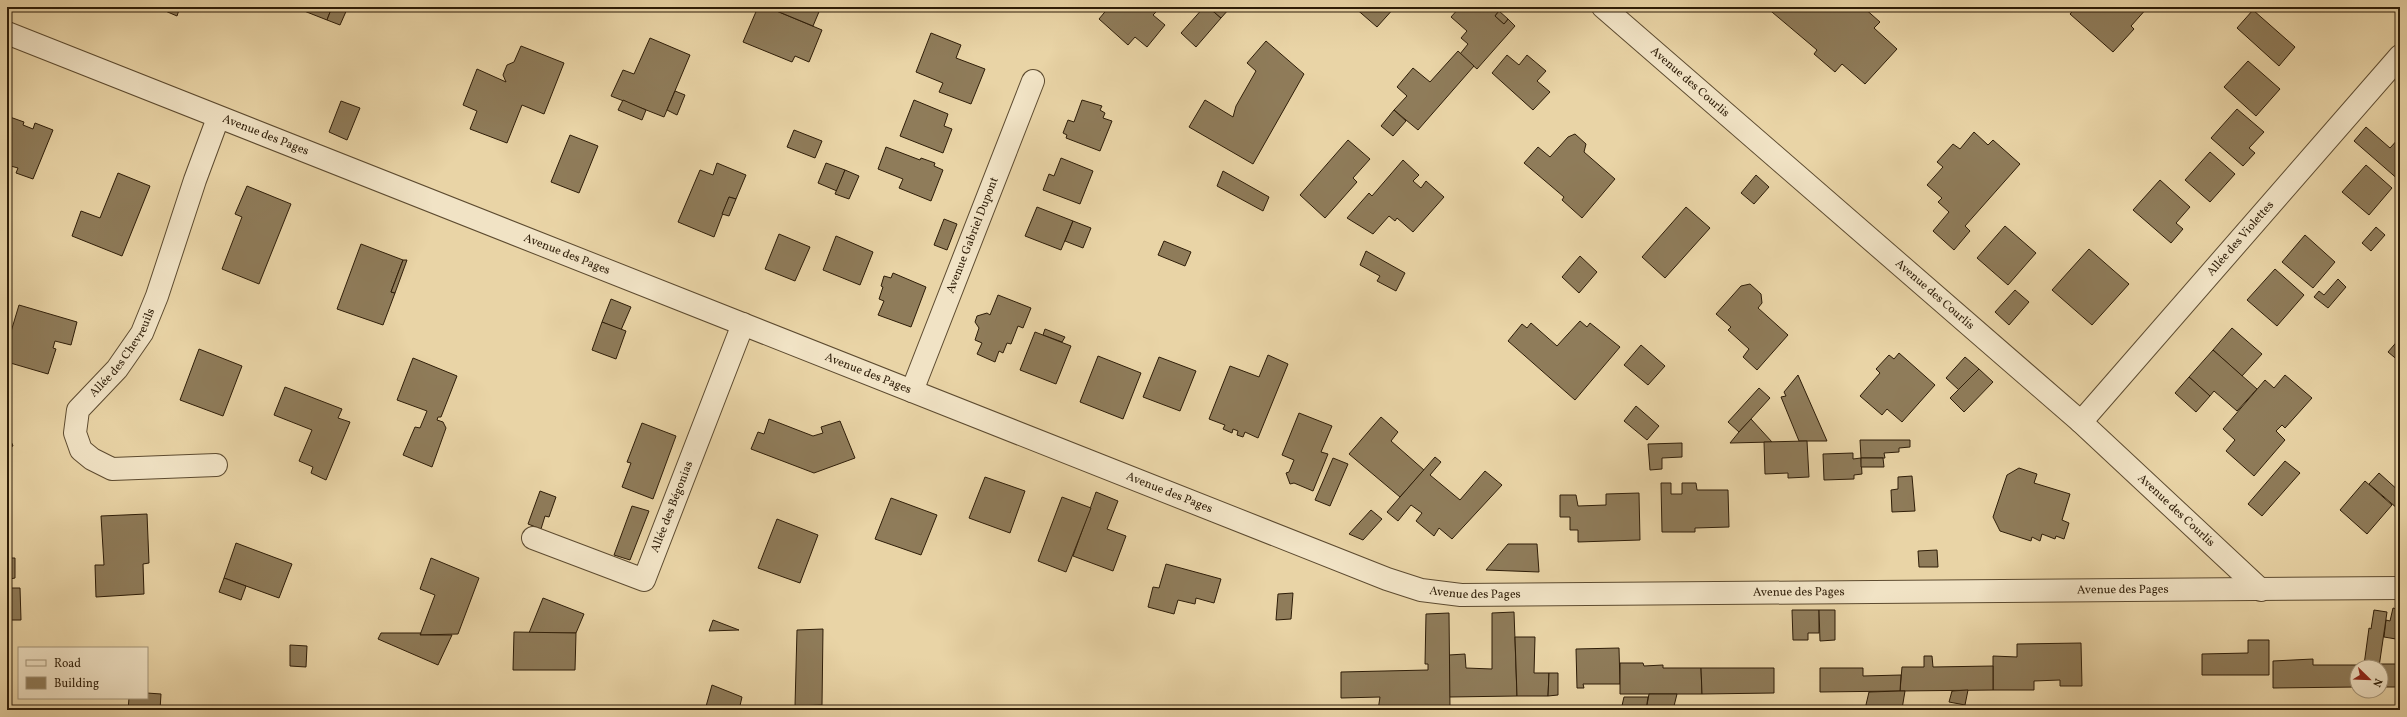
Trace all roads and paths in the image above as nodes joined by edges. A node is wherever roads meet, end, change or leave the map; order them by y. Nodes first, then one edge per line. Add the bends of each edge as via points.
1 (1603, 7) edge
2 (7, 33) edge
3 (2400, 56) edge
4 (1033, 81) dead end
5 (218, 118) junction
6 (743, 324) junction
7 (912, 391) junction
8 (2081, 422) junction
9 (216, 465) dead end
10 (533, 538) dead end
11 (2400, 588) edge
12 (2260, 590) junction

1 - 8 street, Avenue des Courlis
2 - 5 street, Avenue des Pages
3 - 8 street, Allée des Violettes
4 - 7 street, Avenue Gabriel Dupont
5 - 6 street, Avenue des Pages
5 - 9 street, Allée des Chevreuils via 142,333 117,369 78,410 75,433 81,450 112,469
6 - 7 street, Avenue des Pages
6 - 10 street, Allée des Bégonias via 644,580
7 - 12 street, Avenue des Pages via 1379,576 1421,590 1462,595
8 - 12 street, Avenue des Courlis
11 - 12 street, Avenue des Pages

